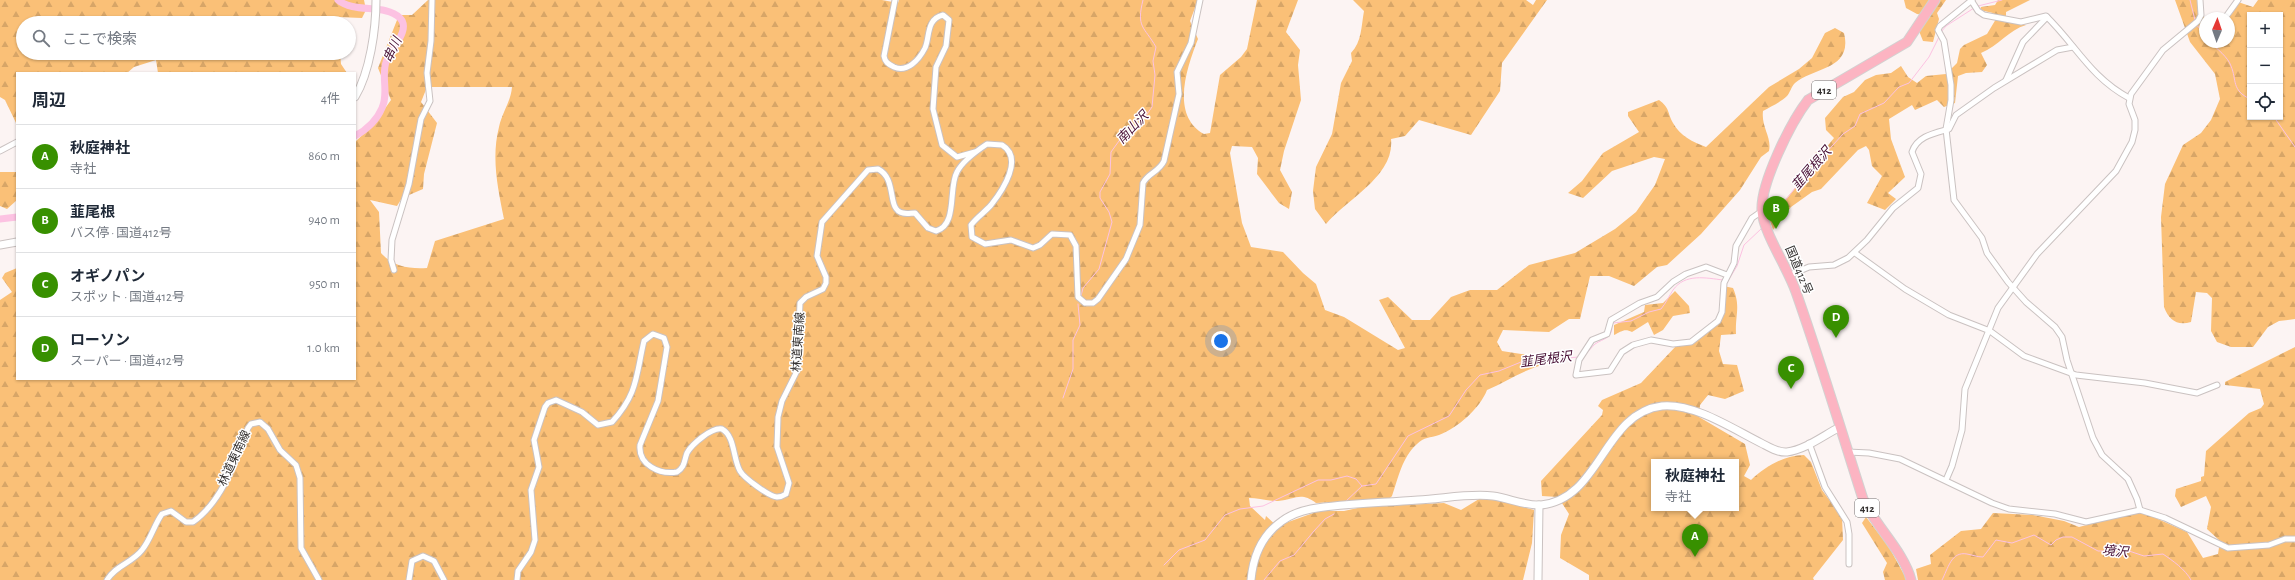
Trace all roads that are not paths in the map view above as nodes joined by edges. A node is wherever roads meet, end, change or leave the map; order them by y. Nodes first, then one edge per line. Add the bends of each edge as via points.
1 (376, 0) edge
2 (432, 0) edge
3 (895, 0) edge
4 (1200, 0) edge
5 (1935, 0) edge
6 (2200, 0) edge
7 (2238, 0) edge
8 (1972, 2) edge
9 (2201, 12) edge
10 (2229, 12) edge
11 (2048, 17) junction
12 (2199, 21) edge
13 (2073, 47) junction
14 (2005, 81) junction
15 (356, 94) edge
16 (2129, 98) junction
17 (1946, 129) junction
18 (16, 143) edge
19 (979, 150) junction
20 (0, 151) edge
21 (1763, 214) junction
22 (16, 242) edge
23 (0, 245) edge
24 (1855, 253) junction
25 (394, 270) dead end
26 (1727, 275) junction
27 (1790, 275) junction
28 (2013, 288) junction
29 (1990, 331) junction
30 (2072, 373) junction
31 (2217, 385) dead end
32 (1840, 427) junction
33 (1809, 443) junction
34 (1848, 452) junction
35 (1946, 480) junction
36 (1539, 505) junction
37 (2140, 510) junction
38 (2295, 539) edge
39 (1849, 564) dead end
40 (107, 580) edge
41 (319, 580) edge
42 (408, 580) edge
43 (444, 580) edge
44 (517, 580) edge
45 (1251, 580) edge
46 (1538, 580) edge
47 (1911, 580) edge

1 - 15 street via 376,14 366,66
2 - 25 street via 427,73 430,101 421,119 410,184 392,240 391,260
3 - 19 street via 884,59 898,69 910,66 924,50 932,22 940,16 948,18 948,38 936,70 933,104 935,121 942,145 954,155 961,157
4 - 19 street, 林道東南線 via 1191,43 1177,72 1179,94 1162,165 1143,183 1141,220 1126,259 1098,299 1090,303 1083,302 1078,296 1076,246 1070,236 1052,234 1033,248 1011,240 985,244 972,237 971,225 996,198 1012,165 1011,153 1002,145 987,144
5 - 21 highway, 国道412号 / 412 via 1907,42 1808,100 1800,111 1771,172 1763,198
6 - 9 street
7 - 10 street
8 - 11 street via 1984,15 2021,22 2041,16
8 - 17 street via 1940,26 1938,32 1942,38 1950,85 1951,100
11 - 13 street
11 - 14 street via 2024,39
12 - 16 street via 2163,50
13 - 14 street via 2060,49
13 - 16 street via 2105,83
14 - 17 street via 1960,112 1953,119 1949,129
16 - 28 street via 2135,130 2120,165 2105,185 2037,254
17 - 24 street via 1917,142 1912,152 1921,174 1918,188 1893,208
17 - 28 street via 1954,200 1982,238 1986,253
18 - 20 street
19 - 44 street, 林道東南線 via 957,172 948,220 940,230 930,229 915,213 902,213 897,210 890,182 876,169 866,172 822,222 817,256 826,284 823,289 806,297 800,303 797,371 779,411 777,447 789,483 786,494 780,497 772,496 743,476 737,465 729,435 722,429 712,430 691,449 683,468 677,472 659,472 644,460 640,453 640,445 658,401 667,347 664,338 653,334 644,341 632,394 612,422 598,425 582,412 556,400 545,407 534,440 539,467 531,490 535,540 531,552 518,571
21 - 26 street via 1752,218 1746,228 1736,246 1734,262
21 - 27 highway, 国道412号 / 412
22 - 23 street
24 - 27 street via 1834,265 1809,267
24 - 29 street via 1905,289 1949,315
26 - 26 street via 1722,312 1718,321 1691,342 1673,344 1651,340 1633,345 1622,352 1610,371 1603,374 1576,375 1583,353 1592,340 1607,334 1611,320 1657,297 1686,274 1706,267
27 - 32 highway, 国道412号 / 412
28 - 29 street via 1998,308
28 - 30 street via 2059,332
29 - 30 street via 2028,358
29 - 35 street via 1965,389 1962,430
30 - 31 street via 2196,393
30 - 37 street via 2093,438 2102,455 2128,479
32 - 33 street
32 - 34 highway, 国道412号 / 412
33 - 36 street via 1783,452 1690,409 1657,407 1644,411 1626,424 1583,483 1573,492 1555,502
33 - 39 street via 1825,487 1847,522
34 - 35 street via 1896,457
34 - 47 highway, 国道412号 / 412 via 1868,510 1905,563
35 - 37 street via 2000,506 2055,514 2079,521 2097,520
36 - 45 street via 1485,496 1334,507 1300,512 1283,520 1269,533 1255,556
36 - 46 street
37 - 38 street via 2166,518 2228,548 2269,545 2285,539
40 - 41 street, 林道東南線 via 115,569 136,557 144,549 162,514 171,511 186,522 199,518 218,493 248,428 255,422 260,422 298,470 301,548
42 - 43 street via 412,560 423,556 434,561

